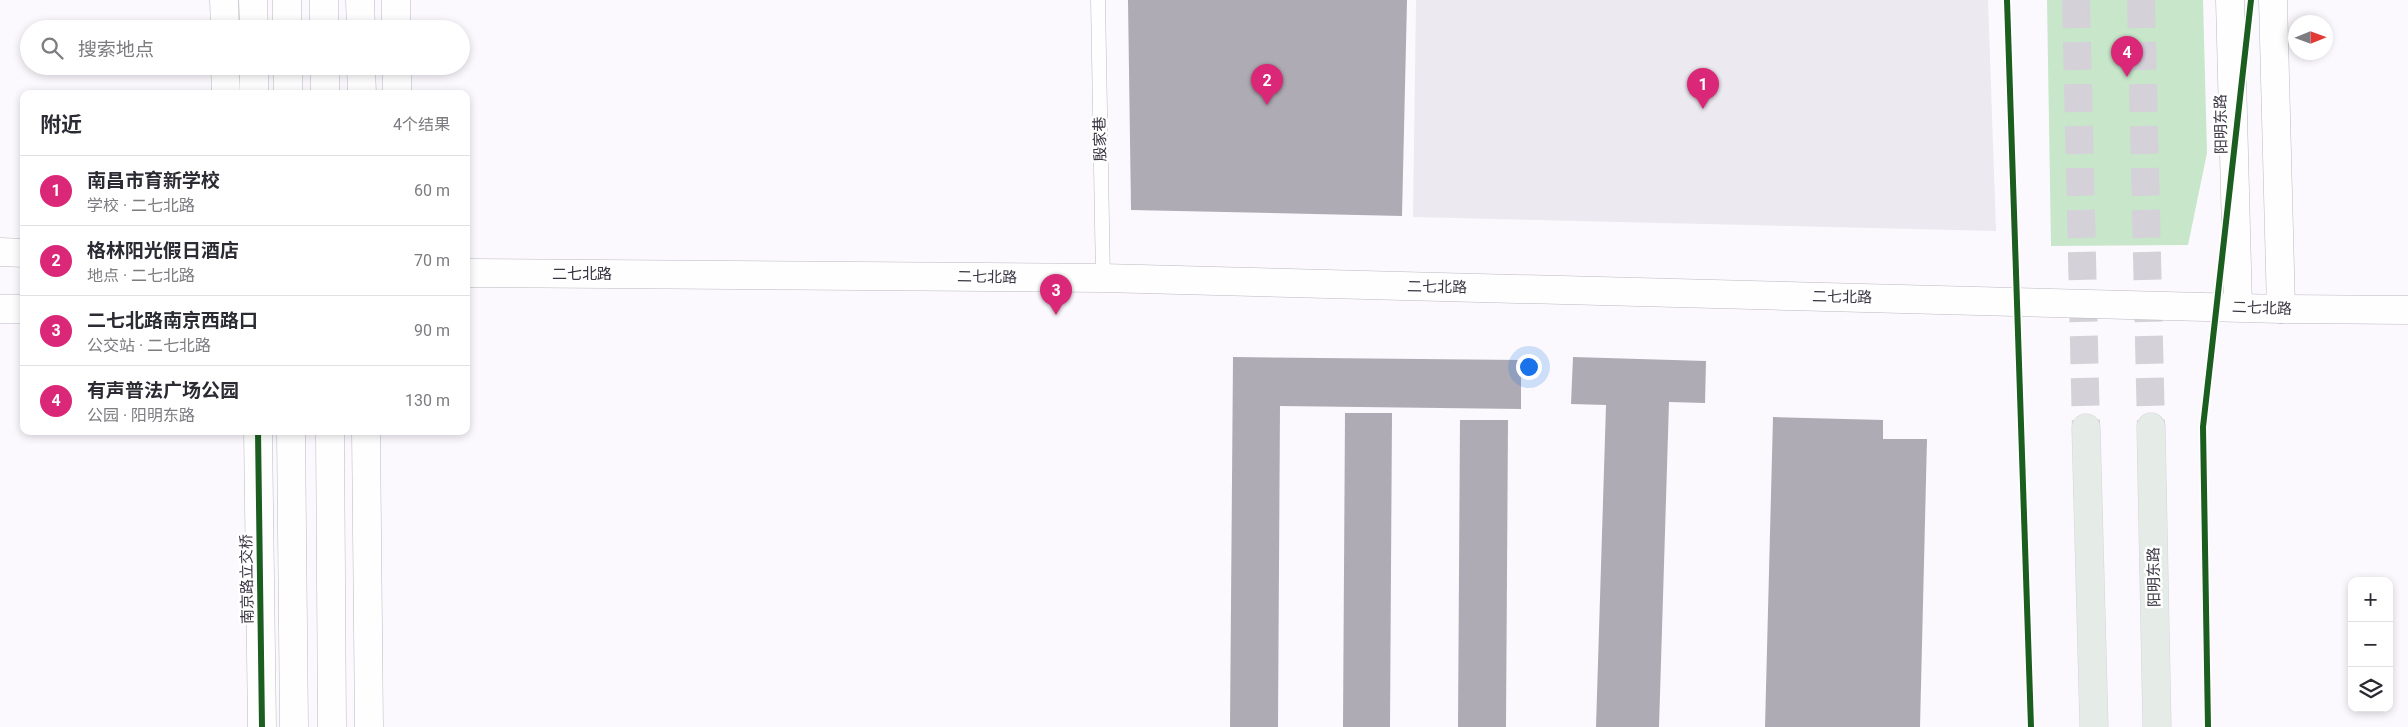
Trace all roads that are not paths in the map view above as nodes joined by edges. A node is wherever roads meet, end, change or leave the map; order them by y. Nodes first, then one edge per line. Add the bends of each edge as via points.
1 (224, 0) edge
2 (253, 0) edge
3 (287, 0) edge
4 (324, 0) edge
5 (360, 0) edge
6 (396, 0) edge
7 (1098, 0) edge
8 (2230, 0) edge
9 (2273, 0) edge
10 (225, 20) edge
11 (254, 20) edge
12 (287, 20) edge
13 (324, 20) edge
14 (361, 20) edge
15 (396, 20) edge
16 (225, 75) edge
17 (254, 75) edge
18 (288, 75) edge
19 (324, 75) edge
20 (361, 75) edge
21 (396, 75) edge
22 (226, 90) edge
23 (254, 90) edge
24 (288, 90) edge
25 (325, 90) edge
26 (362, 90) edge
27 (397, 90) edge
28 (0, 252) edge
29 (20, 253) edge
30 (470, 273) edge
31 (1103, 278) junction
32 (2238, 307) junction
33 (0, 309) edge
34 (20, 309) edge
35 (2281, 309) junction
36 (2408, 310) edge
37 (2151, 427) tunnel mouth
38 (2086, 428) tunnel mouth
39 (258, 435) edge
40 (291, 435) edge
41 (330, 435) edge
42 (366, 435) edge
43 (262, 727) edge
44 (294, 727) edge
45 (332, 727) edge
46 (369, 727) edge
47 (2094, 727) edge
48 (2156, 727) edge

1 - 10 main road
2 - 11 main road
3 - 12 main road
4 - 13 main road
5 - 14 main road
6 - 15 main road
7 - 31 lane, 殷家巷
8 - 32 main road, 阳明东路
9 - 35 main road
16 - 22 main road
17 - 23 main road
18 - 24 main road
19 - 25 main road
20 - 26 main road
21 - 27 main road
28 - 29 main road
30 - 31 main road, 二七北路
31 - 32 main road, 二七北路
32 - 35 main road, 二七北路
33 - 34 main road
35 - 36 main road, 二七北路
37 - 48 main road, 阳明东路
38 - 47 main road
39 - 43 main road, 南京路立交桥
40 - 44 main road
41 - 45 main road
42 - 46 main road

